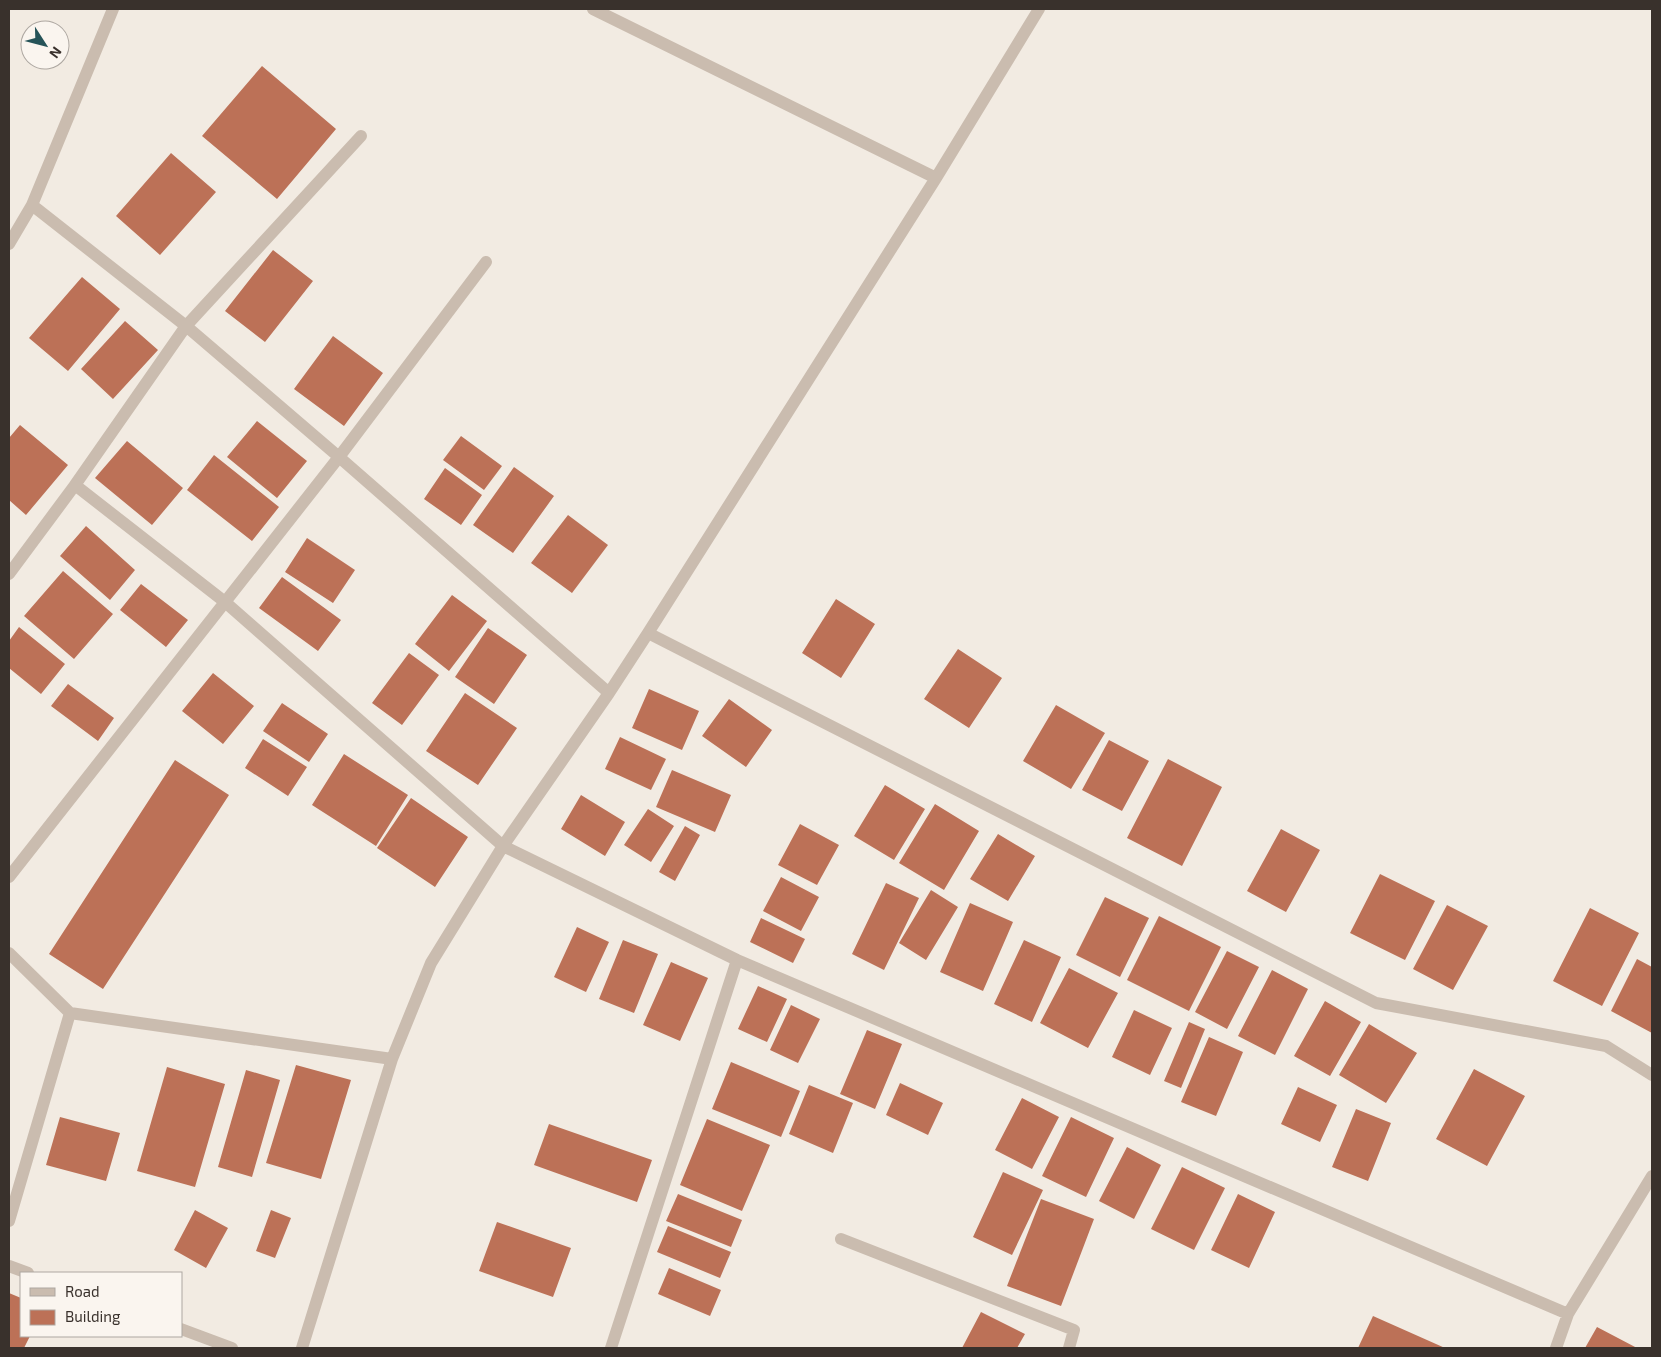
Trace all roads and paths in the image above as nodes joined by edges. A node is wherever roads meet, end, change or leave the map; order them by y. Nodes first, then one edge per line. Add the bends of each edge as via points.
1 (114, 9) edge
2 (593, 9) edge
3 (1039, 9) edge
4 (362, 136) dead end
5 (936, 178) junction
6 (32, 205) junction
7 (9, 244) edge
8 (486, 262) dead end
9 (186, 326) junction
10 (339, 457) junction
11 (76, 485) junction
12 (9, 574) edge
13 (225, 602) junction
14 (648, 633) junction
15 (609, 693) junction
16 (503, 846) junction
17 (9, 877) edge
18 (9, 953) edge
19 (736, 960) junction
20 (70, 1012) junction
21 (392, 1059) junction
22 (1652, 1075) edge
23 (1652, 1176) edge
24 (9, 1221) edge
25 (841, 1239) dead end
26 (9, 1266) edge
27 (25, 1272) edge
28 (1568, 1314) junction
29 (182, 1330) edge
30 (232, 1348) edge
31 (302, 1348) edge
32 (611, 1348) edge
33 (1069, 1348) edge
34 (1556, 1348) edge

1 - 6 street
2 - 5 street
3 - 5 street
4 - 9 street
5 - 14 street
6 - 7 street
6 - 9 street
8 - 10 street
9 - 10 street
9 - 11 street
10 - 13 street
10 - 15 street
11 - 12 street
11 - 13 street
13 - 16 street
13 - 17 street
14 - 15 street
14 - 22 street via 1376,1003 1606,1046
15 - 16 street
16 - 19 street
16 - 21 street via 431,963
18 - 20 street
19 - 28 street
19 - 32 street
20 - 21 street
20 - 24 street
21 - 31 street
23 - 28 street
25 - 33 street via 1074,1330
26 - 27 street
28 - 34 street
29 - 30 street

